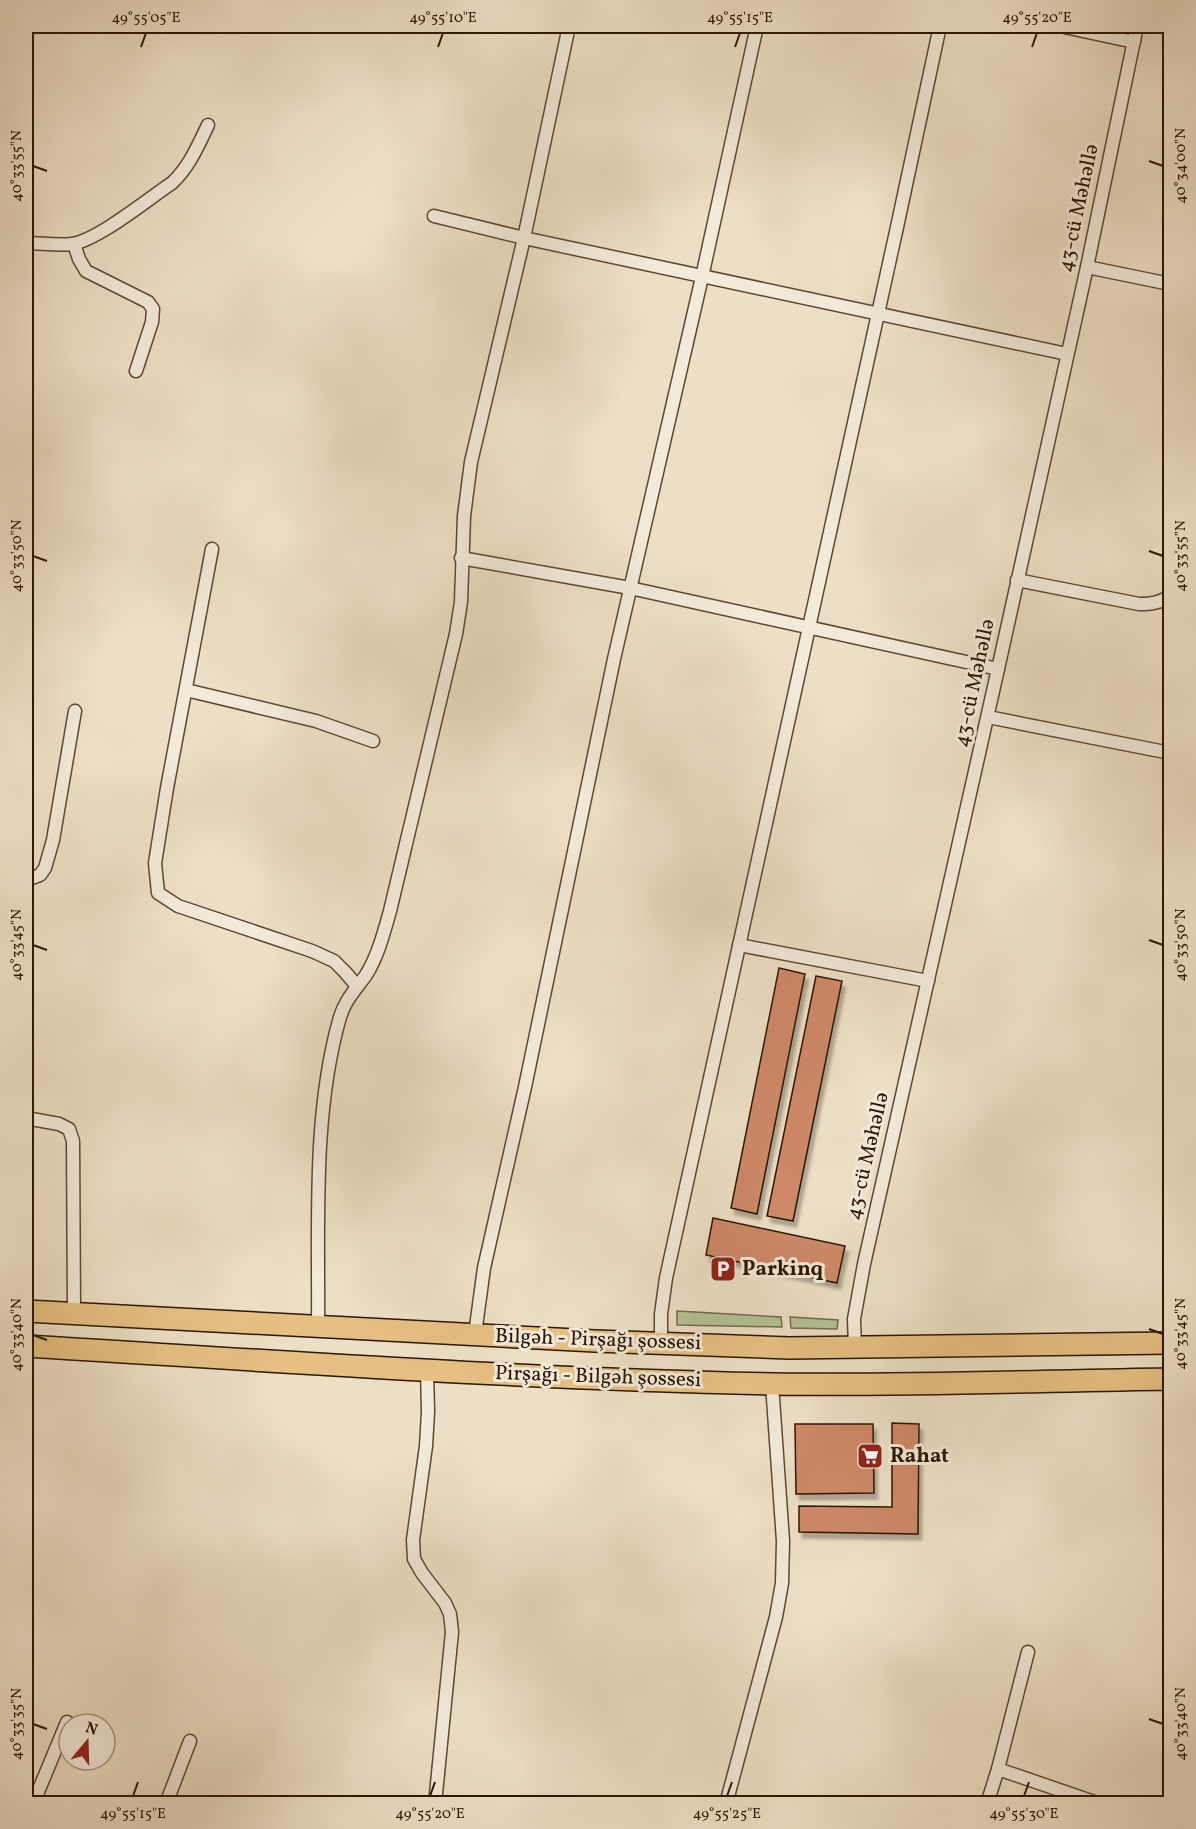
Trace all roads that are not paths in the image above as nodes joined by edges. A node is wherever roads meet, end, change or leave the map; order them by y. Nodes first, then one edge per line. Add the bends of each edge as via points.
1 (569, 26) edge
2 (757, 26) edge
3 (940, 26) edge
4 (1060, 26) edge
5 (1137, 26) edge
6 (1134, 42) junction
7 (208, 124) dead end
8 (434, 216) dead end
9 (524, 238) junction
10 (26, 243) edge
11 (74, 244) junction
12 (1087, 267) junction
13 (702, 277) junction
14 (1170, 284) edge
15 (879, 315) junction
16 (1067, 354) junction
17 (136, 371) dead end
18 (212, 549) dead end
19 (461, 558) junction
20 (1017, 580) junction
21 (630, 588) junction
22 (1170, 596) edge
23 (808, 627) junction
24 (998, 669) junction
25 (186, 690) junction
26 (75, 711) dead end
27 (988, 717) junction
28 (373, 741) dead end
29 (1170, 753) edge
30 (26, 877) edge
31 (739, 945) junction
32 (928, 981) junction
33 (357, 986) junction
34 (26, 1118) edge
35 (31, 1310) edge
36 (74, 1313) junction
37 (318, 1326) junction
38 (475, 1334) junction
39 (661, 1342) junction
40 (1170, 1343) edge
41 (26, 1346) edge
42 (855, 1348) junction
43 (427, 1369) junction
44 (1170, 1379) edge
45 (772, 1384) junction
46 (1028, 1652) dead end
47 (190, 1741) dead end
48 (57, 1746) edge
49 (998, 1769) junction
50 (33, 1803) edge
51 (166, 1803) edge
52 (435, 1803) edge
53 (726, 1803) edge
54 (987, 1803) edge
55 (1100, 1803) edge

1 - 9 street
2 - 13 street
3 - 15 street
4 - 6 street
5 - 6 street, 43-cü Məhəllə
6 - 12 street, 43-cü Məhəllə
7 - 11 street via 189,163 172,183 101,232
8 - 9 street
9 - 13 street
9 - 19 street via 471,462
10 - 11 street
11 - 17 street via 86,271 148,302 153,309
12 - 14 street
12 - 16 street, 43-cü Məhəllə
13 - 15 street
13 - 21 street
15 - 16 street
15 - 23 street
16 - 20 street, 43-cü Məhəllə
18 - 25 street
19 - 21 street
19 - 33 street via 456,634 393,899 379,946
20 - 22 street via 1139,604 1154,604
20 - 24 street, 43-cü Məhəllə
21 - 23 street
21 - 38 street via 484,1268
23 - 24 street
23 - 31 street
24 - 27 street, 43-cü Məhəllə
25 - 28 street via 316,721
25 - 33 street via 155,864 158,893 178,906 334,961
26 - 30 street via 45,868 40,875
27 - 29 street
27 - 32 street, 43-cü Məhəllə
31 - 32 street
31 - 39 street via 666,1278
32 - 42 street, 43-cü Məhəllə via 857,1295
33 - 37 street via 340,1016 321,1121
34 - 36 street via 59,1124 69,1129 73,1141
35 - 36 highway, Bilgəh - Pirşağı şossesi
36 - 37 highway, Bilgəh - Pirşağı şossesi
37 - 38 highway, Bilgəh - Pirşağı şossesi
38 - 39 highway, Bilgəh - Pirşağı şossesi
39 - 42 highway, Bilgəh - Pirşağı şossesi
40 - 42 highway, Bilgəh - Pirşağı şossesi
41 - 43 highway, Pirşağı - Bilgəh şossesi
43 - 45 highway, Pirşağı - Bilgəh şossesi
43 - 52 street via 426,1446 414,1558 445,1603 452,1632
44 - 45 highway, Pirşağı - Bilgəh şossesi
45 - 53 street via 783,1541 782,1583
46 - 49 street
47 - 51 street
48 - 50 street
49 - 54 street
49 - 55 street

